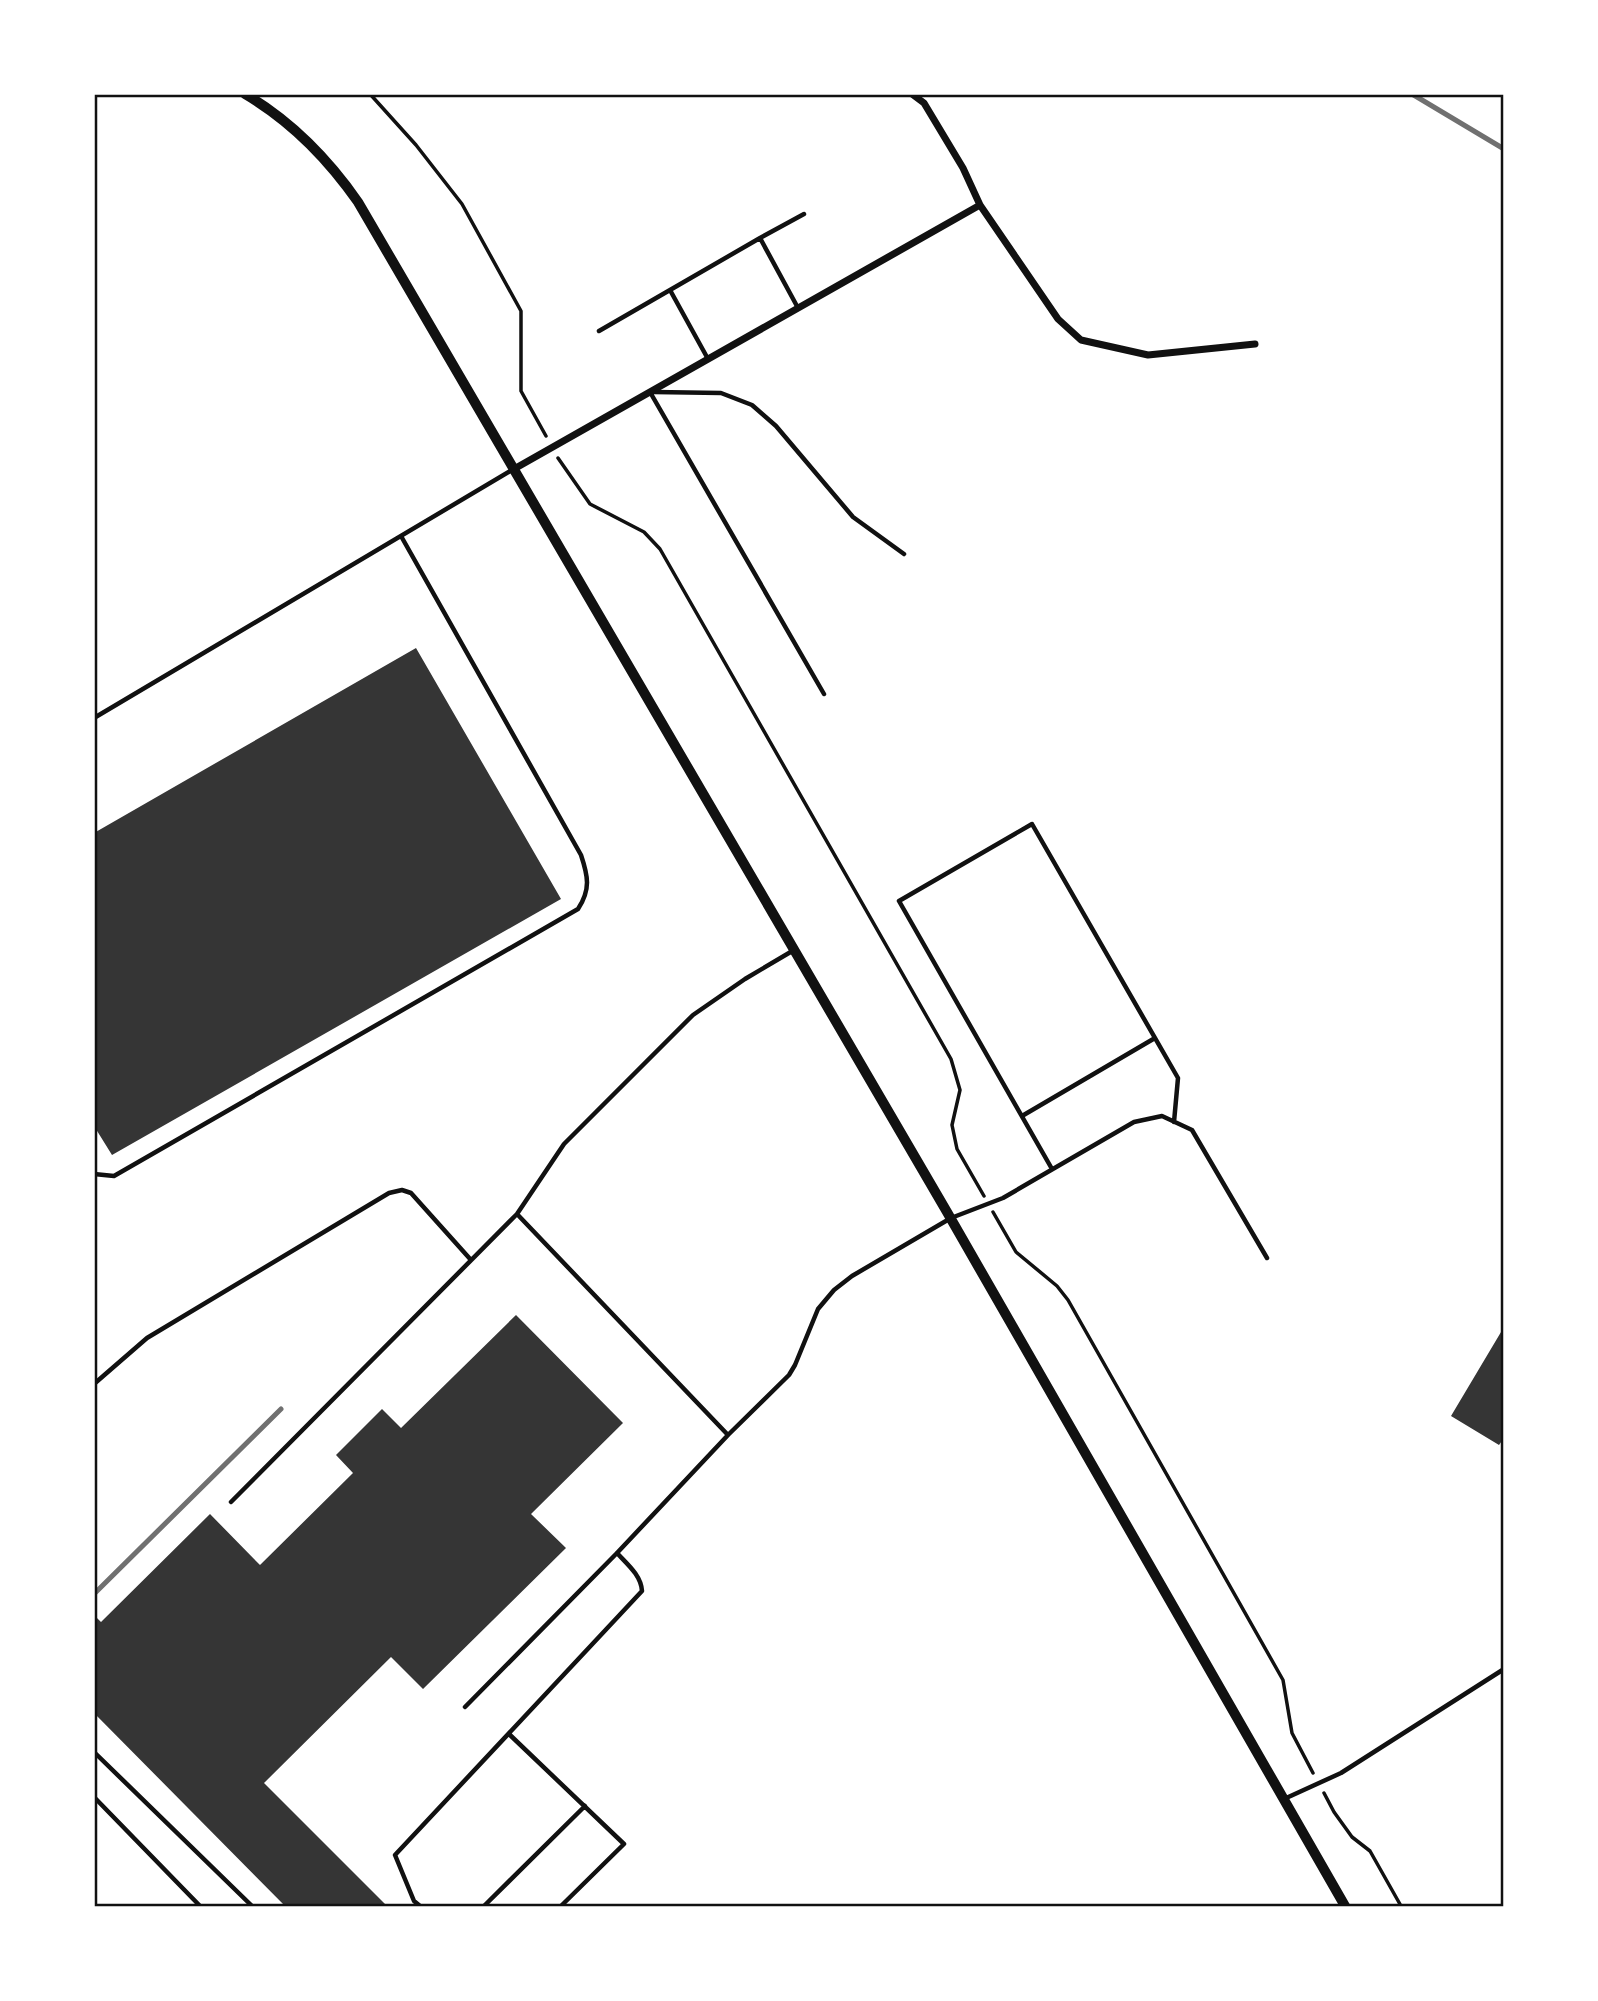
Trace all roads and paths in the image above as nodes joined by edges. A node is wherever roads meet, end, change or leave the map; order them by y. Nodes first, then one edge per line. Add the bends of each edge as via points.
1 (245, 94) edge
2 (370, 94) edge
3 (912, 94) edge
4 (980, 205) junction
5 (804, 214) dead end
6 (760, 238) junction
7 (670, 290) junction
8 (798, 308) junction
9 (599, 331) dead end
10 (1255, 344) dead end
11 (708, 359) junction
12 (650, 392) junction
13 (552, 447) junction
14 (514, 469) junction
15 (401, 536) junction
16 (904, 554) dead end
17 (824, 694) dead end
18 (94, 718) edge
19 (794, 950) junction
20 (1155, 1038) junction
21 (1022, 1116) junction
22 (1174, 1122) junction
23 (1052, 1169) junction
24 (94, 1174) edge
25 (988, 1203) junction
26 (517, 1214) junction
27 (951, 1218) junction
28 (1267, 1258) dead end
29 (471, 1260) junction
30 (94, 1384) edge
31 (728, 1435) junction
32 (231, 1502) dead end
33 (617, 1553) junction
34 (1503, 1669) edge
35 (465, 1707) dead end
36 (510, 1735) junction
37 (94, 1752) edge
38 (1319, 1783) junction
39 (94, 1797) edge
40 (1284, 1799) junction
41 (585, 1806) junction
42 (200, 1906) edge
43 (252, 1906) edge
44 (420, 1906) edge
45 (484, 1906) edge
46 (561, 1906) edge
47 (1345, 1906) edge
48 (1401, 1906) edge

1 - 14 street via 287,124 341,177
2 - 13 path via 462,204 522,312 521,391
3 - 4 street via 924,103
4 - 8 street
4 - 10 street via 1058,319 1081,340 1148,355
5 - 6 lane
6 - 7 lane
6 - 8 lane
7 - 9 lane
7 - 11 lane
8 - 11 street
11 - 12 street
12 - 13 street
12 - 16 lane via 721,393 752,405 776,426 853,517
12 - 17 lane
13 - 14 street
13 - 25 path via 590,504 643,532 667,561 951,1059 960,1090 952,1125 957,1149
14 - 15 lane
14 - 19 street
15 - 18 lane
15 - 24 lane via 581,855 588,875 585,897 578,909 114,1176
19 - 26 lane via 693,1015 564,1144
19 - 27 street
20 - 21 lane
20 - 21 lane via 1032,824 899,901
20 - 22 lane via 1178,1078
21 - 23 lane
22 - 23 lane via 1162,1116 1134,1122
22 - 28 lane via 1192,1130
23 - 25 lane
25 - 27 lane
25 - 38 path via 1016,1252 1068,1300 1283,1680 1292,1733
26 - 29 lane
26 - 31 lane
27 - 31 lane via 834,1290 818,1309 789,1375
27 - 40 street
29 - 30 lane via 411,1194 402,1190 389,1193 147,1338
29 - 32 lane
31 - 33 lane
33 - 35 lane
33 - 36 lane via 642,1583 642,1591
34 - 38 lane
36 - 41 lane
36 - 44 lane via 395,1855
37 - 43 lane
38 - 40 lane
38 - 48 path via 1352,1837 1370,1851
39 - 42 lane
40 - 47 street
41 - 45 lane
41 - 46 lane via 624,1844

